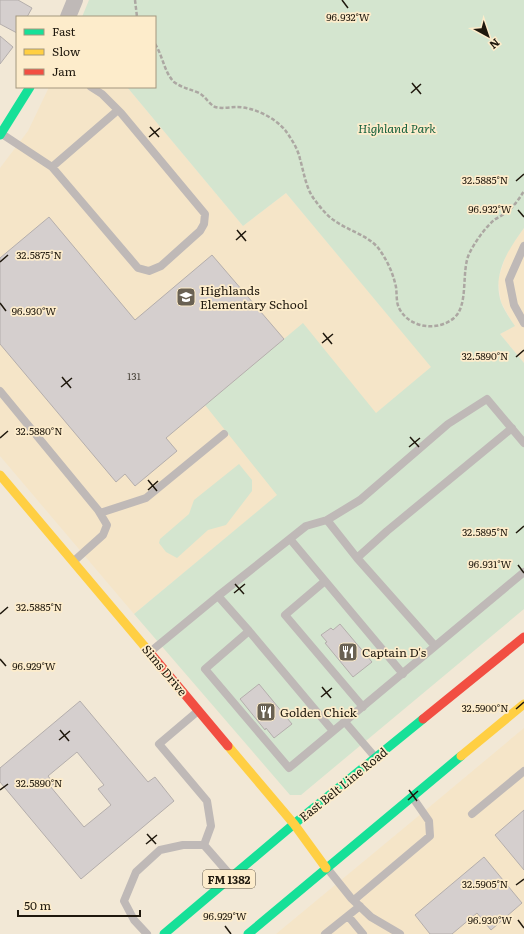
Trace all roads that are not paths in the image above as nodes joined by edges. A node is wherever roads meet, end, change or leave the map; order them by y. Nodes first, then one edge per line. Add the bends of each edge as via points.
1 (75, 0) edge
2 (68, 16) edge
3 (29, 88) edge
4 (93, 88) edge
5 (118, 110) junction
6 (1, 134) edge
7 (52, 167) junction
8 (524, 246) edge
9 (524, 323) edge
10 (0, 391) edge
11 (512, 428) junction
12 (224, 434) dead end
13 (524, 443) edge
14 (0, 475) edge
15 (100, 513) junction
16 (327, 520) junction
17 (290, 539) junction
18 (356, 558) junction
19 (73, 562) junction
20 (524, 572) edge
21 (325, 581) junction
22 (218, 596) junction
23 (249, 631) junction
24 (524, 637) edge
25 (435, 646) junction
26 (149, 652) junction
27 (403, 674) junction
28 (524, 704) edge
29 (363, 707) junction
30 (199, 711) junction
31 (345, 722) junction
32 (333, 731) junction
33 (375, 758) junction
34 (524, 771) edge
35 (412, 797) junction
36 (472, 814) dead end
37 (294, 824) junction
38 (204, 845) junction
39 (326, 868) junction
40 (231, 877) junction
41 (354, 900) junction
42 (360, 906) junction
43 (348, 916) junction
44 (147, 934) edge
45 (164, 934) edge
46 (248, 934) edge
47 (325, 934) edge
48 (363, 934) edge
49 (400, 934) edge

1 - 2 street
3 - 6 main road
4 - 5 lane
5 - 7 lane
5 - 7 lane via 205,214 200,231 161,266 149,271 138,268
6 - 7 lane
8 - 9 lane via 509,280 514,305
10 - 15 lane
11 - 13 lane
11 - 16 lane via 487,399 448,424 360,500
11 - 18 lane
12 - 15 lane via 146,498
14 - 19 main road, Sims Drive
15 - 19 lane via 107,525 103,535
16 - 17 lane via 306,526
16 - 18 lane
17 - 21 lane
17 - 22 lane
18 - 25 lane
19 - 26 main road, Sims Drive
20 - 25 lane
21 - 27 lane
21 - 29 lane via 286,614
22 - 23 lane
22 - 26 lane
23 - 32 lane
23 - 32 lane via 205,669 289,768
24 - 33 main road, East Belt Line Road / FM 1382
25 - 27 lane
26 - 30 main road, Sims Drive
27 - 29 lane
28 - 35 main road
29 - 31 lane
30 - 37 main road, Sims Drive
30 - 38 lane via 159,744 207,801 211,826
31 - 32 lane
31 - 33 lane
33 - 37 main road, East Belt Line Road / FM 1382
34 - 36 lane
35 - 39 main road
35 - 41 lane via 429,821 430,836
37 - 39 main road, Sims Drive
37 - 40 main road, East Belt Line Road / FM 1382
38 - 40 lane
38 - 44 lane via 183,845 160,850 136,872 124,901 134,920
39 - 41 lane
39 - 46 main road
40 - 45 main road, East Belt Line Road / FM 1382
41 - 42 lane
42 - 43 lane
42 - 49 lane via 371,917
43 - 47 lane
43 - 48 lane

